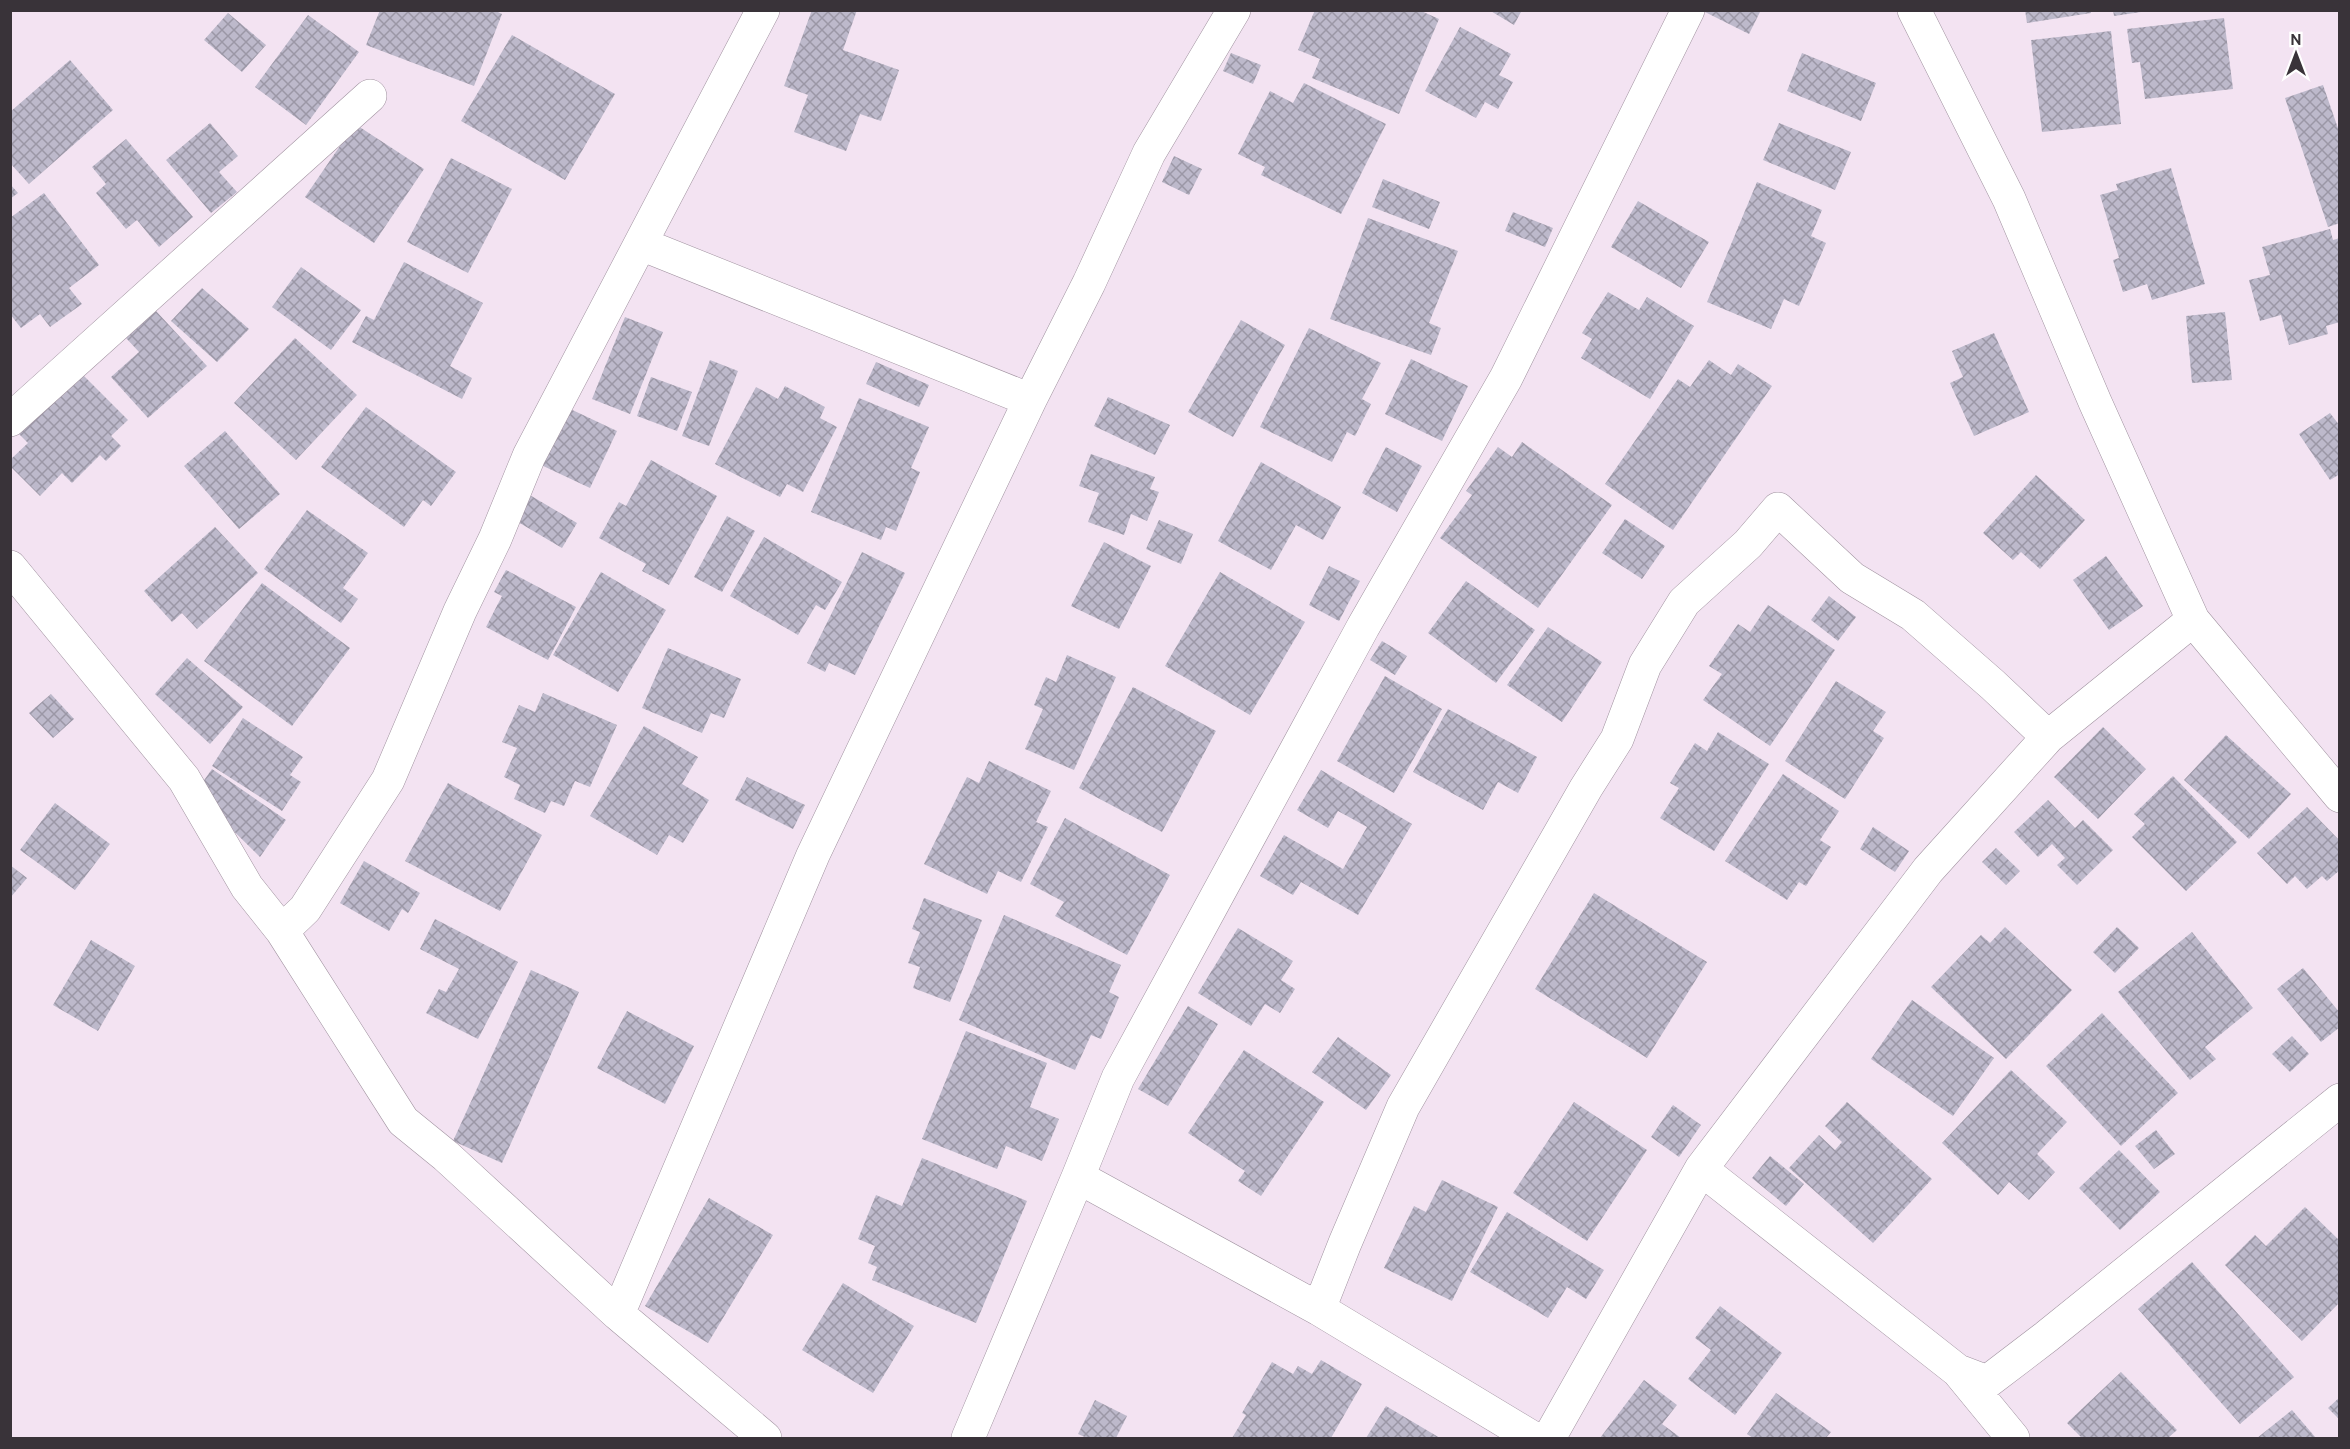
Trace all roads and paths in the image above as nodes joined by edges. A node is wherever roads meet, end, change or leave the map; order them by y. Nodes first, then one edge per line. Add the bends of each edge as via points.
1 (763, 10) edge
2 (1234, 10) edge
3 (1688, 10) edge
4 (1914, 10) edge
5 (370, 96) dead end
6 (641, 244) junction
7 (1030, 400) junction
8 (10, 420) edge
9 (10, 567) edge
10 (2193, 620) junction
11 (2048, 737) junction
12 (2340, 796) edge
13 (282, 931) junction
14 (2340, 1100) edge
15 (1701, 1169) junction
16 (1078, 1177) junction
17 (1319, 1310) junction
18 (618, 1314) junction
19 (1958, 1371) junction
20 (765, 1438) edge
21 (968, 1438) edge
22 (1533, 1438) edge
23 (1549, 1438) edge
24 (2013, 1438) edge

1 - 6 street
2 - 7 street via 1149,153
3 - 16 street via 1506,378 1363,627 1118,1078
4 - 10 street via 2009,199
5 - 8 street
6 - 7 street
6 - 13 street via 529,456 388,780 304,909
7 - 18 street via 813,855
9 - 13 street via 183,779 247,887
10 - 11 street
10 - 12 street
11 - 15 street via 1928,870
11 - 17 street via 1913,615 1852,578 1778,508 1748,544 1684,602 1645,665 1617,739 1403,1107
13 - 18 street via 403,1121 446,1155
14 - 19 street via 1987,1382
15 - 19 street
15 - 23 street
16 - 17 street
16 - 21 street
17 - 22 street
18 - 20 street
19 - 24 street

